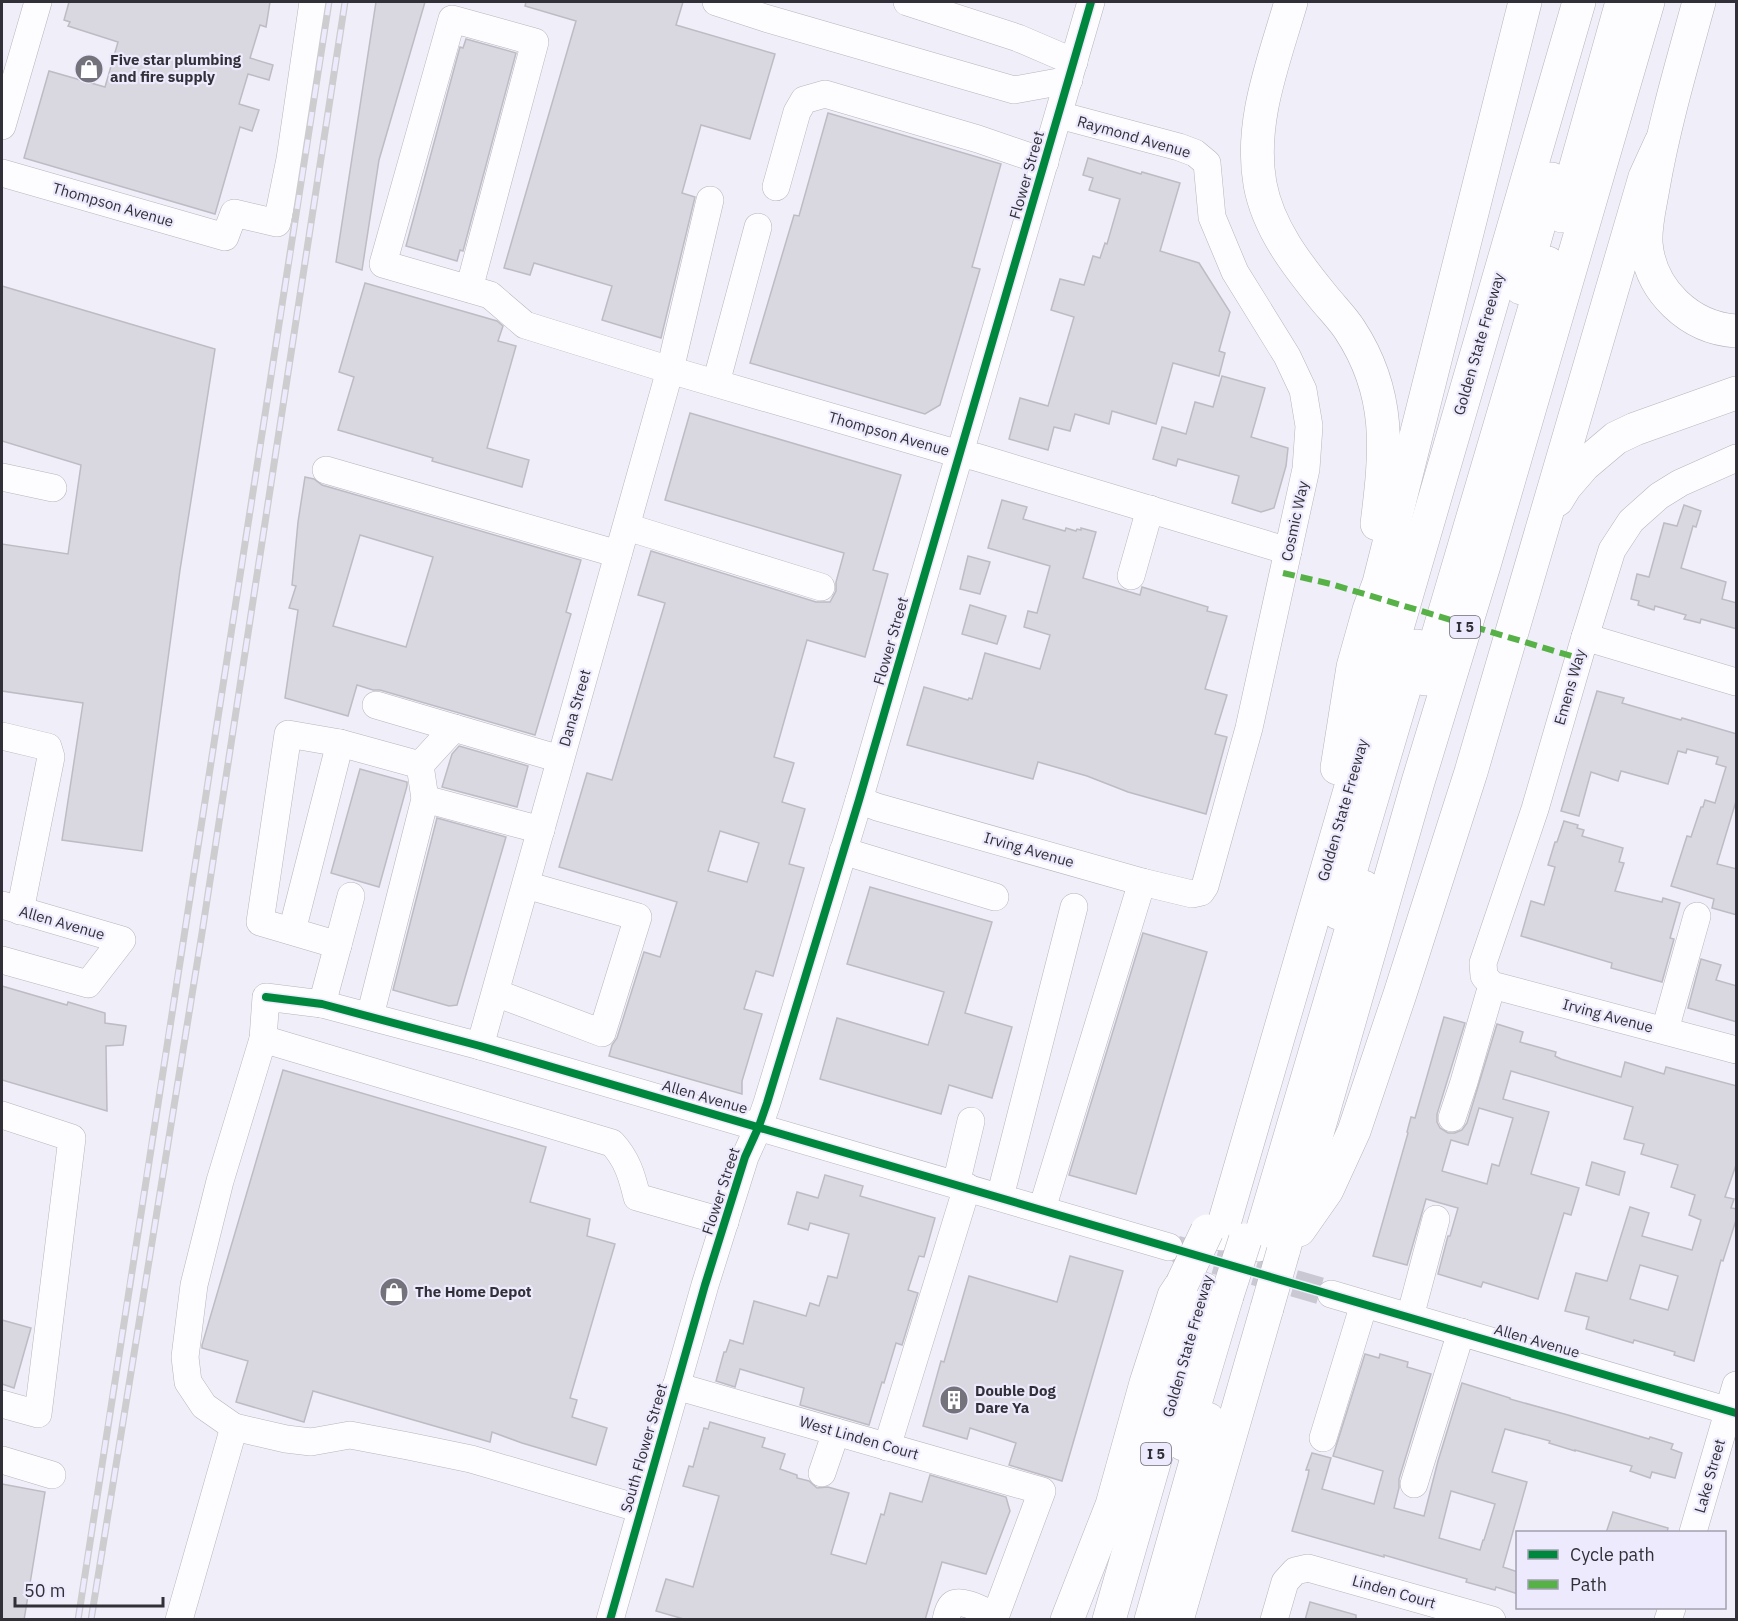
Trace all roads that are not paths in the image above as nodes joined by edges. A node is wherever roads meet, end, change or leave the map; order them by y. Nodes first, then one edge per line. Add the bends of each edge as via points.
1 (38, 2) edge
2 (313, 2) edge
3 (716, 2) edge
4 (907, 2) edge
5 (1091, 2) edge
6 (1291, 2) edge
7 (1525, 2) edge
8 (1579, 2) edge
9 (1604, 2) edge
10 (1622, 2) edge
11 (1647, 2) edge
12 (1699, 2) edge
13 (768, 10) edge
14 (1071, 71) junction
15 (1059, 116) junction
16 (2, 126) edge
17 (1661, 141) junction
18 (1045, 162) junction
19 (1207, 163) joint
20 (2, 173) edge
21 (776, 188) dead end
22 (710, 200) dead end
23 (758, 227) dead end
24 (469, 289) junction
25 (1737, 331) edge
26 (670, 370) junction
27 (716, 383) junction
28 (1737, 393) edge
29 (959, 454) junction
30 (1737, 458) edge
31 (326, 470) dead end
32 (2, 477) edge
33 (53, 488) dead end
34 (1150, 509) junction
35 (627, 527) junction
36 (1538, 543) junction
37 (1288, 551) junction
38 (618, 554) junction
39 (1131, 576) dead end
40 (821, 587) dead end
41 (1369, 610) junction
42 (1585, 637) junction
43 (1737, 682) edge
44 (376, 705) dead end
45 (454, 728) junction
46 (2, 736) edge
47 (340, 743) junction
48 (561, 759) junction
49 (420, 765) junction
50 (425, 798) junction
51 (859, 800) junction
52 (541, 830) junction
53 (843, 851) junction
54 (1142, 882) junction
55 (526, 885) junction
56 (1201, 892) joint
57 (351, 896) dead end
58 (995, 897) dead end
59 (1317, 899) junction
60 (1074, 907) dead end
61 (11, 908) edge
62 (1697, 916) dead end
63 (292, 931) junction
64 (338, 945) junction
65 (2, 960) edge
66 (1488, 980) junction
67 (496, 993) junction
68 (322, 1004) junction
69 (370, 1016) junction
70 (1665, 1030) junction
71 (263, 1039) junction
72 (480, 1046) junction
73 (1737, 1050) edge
74 (2, 1115) edge
75 (1452, 1118) dead end
76 (971, 1121) dead end
77 (759, 1126) junction
78 (962, 1185) junction
79 (1000, 1197) junction
80 (1042, 1209) junction
81 (1436, 1219) dead end
82 (725, 1222) junction
83 (1243, 1240) junction
84 (1169, 1247) tunnel mouth
85 (705, 1285) joint
86 (1331, 1294) tunnel mouth
87 (1224, 1296) junction
88 (1364, 1304) junction
89 (1410, 1317) junction
90 (1461, 1332) junction
91 (1737, 1385) edge
92 (676, 1386) junction
93 (2, 1404) edge
94 (1733, 1412) edge
95 (234, 1427) junction
96 (836, 1432) junction
97 (890, 1438) junction
98 (1323, 1438) dead end
99 (2, 1460) edge
100 (822, 1473) dead end
101 (52, 1475) dead end
102 (1414, 1484) dead end
103 (641, 1509) junction
104 (1694, 1531) edge
105 (995, 1618) edge
106 (180, 1620) edge
107 (610, 1620) edge
108 (946, 1620) edge
109 (1067, 1620) edge
110 (1109, 1620) edge
111 (1131, 1620) edge
112 (1151, 1620) edge
113 (1177, 1620) edge
114 (1274, 1620) edge
115 (1492, 1620) edge

1 - 16 street
2 - 20 street, Thompson Avenue via 290,159 276,223 234,213 225,237
3 - 13 street
4 - 14 street via 1018,38
5 - 14 street, Flower Street
6 - 41 highway via 1258,124 1259,176 1267,209 1283,244 1349,329 1379,394 1384,439
7 - 41 highway via 1382,572
8 - 59 highway, Golden State Freeway
9 - 83 highway
10 - 83 highway via 1557,232
11 - 83 highway, Golden State Freeway / I 5 via 1418,782
12 - 17 highway
13 - 14 street via 1014,90
14 - 15 street, Flower Street
15 - 18 street, Flower Street
15 - 19 street, Raymond Avenue via 1179,147
17 - 25 highway via 1646,243 1652,268 1663,289 1689,316 1708,326
17 - 36 highway via 1645,177
18 - 21 street via 825,94 804,100 797,112
18 - 29 street, Flower Street
19 - 37 street, Cosmic Way via 1212,218 1235,272 1287,356 1303,390 1309,426 1306,469
22 - 26 street, Dana Street
23 - 27 street
24 - 24 street via 383,264 452,19 535,42
24 - 26 street, Thompson Avenue via 490,295 525,325
26 - 27 street, Thompson Avenue
26 - 35 street, Dana Street
27 - 29 street, Thompson Avenue
28 - 36 highway via 1616,438 1565,487
29 - 34 street, Thompson Avenue
29 - 51 street, Flower Street
30 - 42 street, Emens Way via 1659,496 1631,521 1612,550
31 - 38 street
32 - 33 street
34 - 37 street, Thompson Avenue
34 - 39 street
35 - 38 street, Dana Street
35 - 40 street
36 - 83 highway via 1471,771 1354,1131 1327,1190
37 - 56 street, Cosmic Way via 1249,728
38 - 48 street, Dana Street
41 - 59 highway via 1353,667
42 - 43 street
42 - 66 street, Emens Way via 1535,809 1483,963
44 - 45 street
45 - 48 street
45 - 49 street
46 - 61 street via 48,747 51,757
47 - 49 street
47 - 63 street
47 - 63 street via 288,734 260,922
48 - 52 street, Dana Street
49 - 50 street
50 - 52 street
50 - 69 street
51 - 53 street, Flower Street
51 - 54 street, Irving Avenue
52 - 55 street, Dana Street
53 - 58 street
53 - 77 street, Flower Street
54 - 56 street, Irving Avenue via 1192,894
54 - 80 street
55 - 67 street, Dana Street
55 - 67 street via 638,917 602,1033
57 - 64 street
59 - 83 highway, Golden State Freeway via 1237,1180
60 - 79 street
61 - 65 street, Allen Avenue via 122,940 88,984
62 - 70 street
63 - 64 street
64 - 68 street
66 - 70 street, Irving Avenue
66 - 75 street, Emens Way
67 - 72 street, Dana Street
68 - 69 street, Allen Avenue
68 - 71 street, Allen Avenue via 266,997
69 - 72 street, Allen Avenue
70 - 73 street, Irving Avenue
71 - 82 street via 612,1143 631,1171 637,1197
71 - 95 street via 220,1181 197,1274 185,1358 188,1382 204,1406
72 - 77 street, Allen Avenue
74 - 93 street via 72,1138 38,1414
76 - 78 street
77 - 78 street, Allen Avenue
77 - 82 street, Flower Street
78 - 79 street, Allen Avenue
78 - 97 street via 954,1232
79 - 80 street, Allen Avenue
80 - 84 street, Allen Avenue
81 - 89 street
82 - 85 street, Flower Street
83 - 87 highway, Golden State Freeway / I 5, bridge
83 - 87 highway, bridge
85 - 92 street, South Flower Street
86 - 88 street, Allen Avenue
87 - 109 highway via 1174,1296 1112,1505
87 - 110 highway, Golden State Freeway / I 5
87 - 111 highway
87 - 112 highway
87 - 113 highway, Golden State Freeway / I 5
88 - 89 street, Allen Avenue
88 - 98 street
89 - 90 street, Allen Avenue
90 - 94 street, Allen Avenue
90 - 102 street
91 - 94 street, Lake Street
92 - 96 street, West Linden Court
92 - 103 street, South Flower Street
94 - 104 street, Lake Street
95 - 103 street via 311,1442 350,1435 408,1446 471,1459
95 - 106 street
96 - 97 street, West Linden Court
96 - 100 street
97 - 105 street, West Linden Court via 1042,1491
99 - 101 street
103 - 107 street, South Flower Street
105 - 108 street via 956,1602 950,1606
114 - 115 street, Linden Court via 1285,1582 1295,1570 1308,1568

